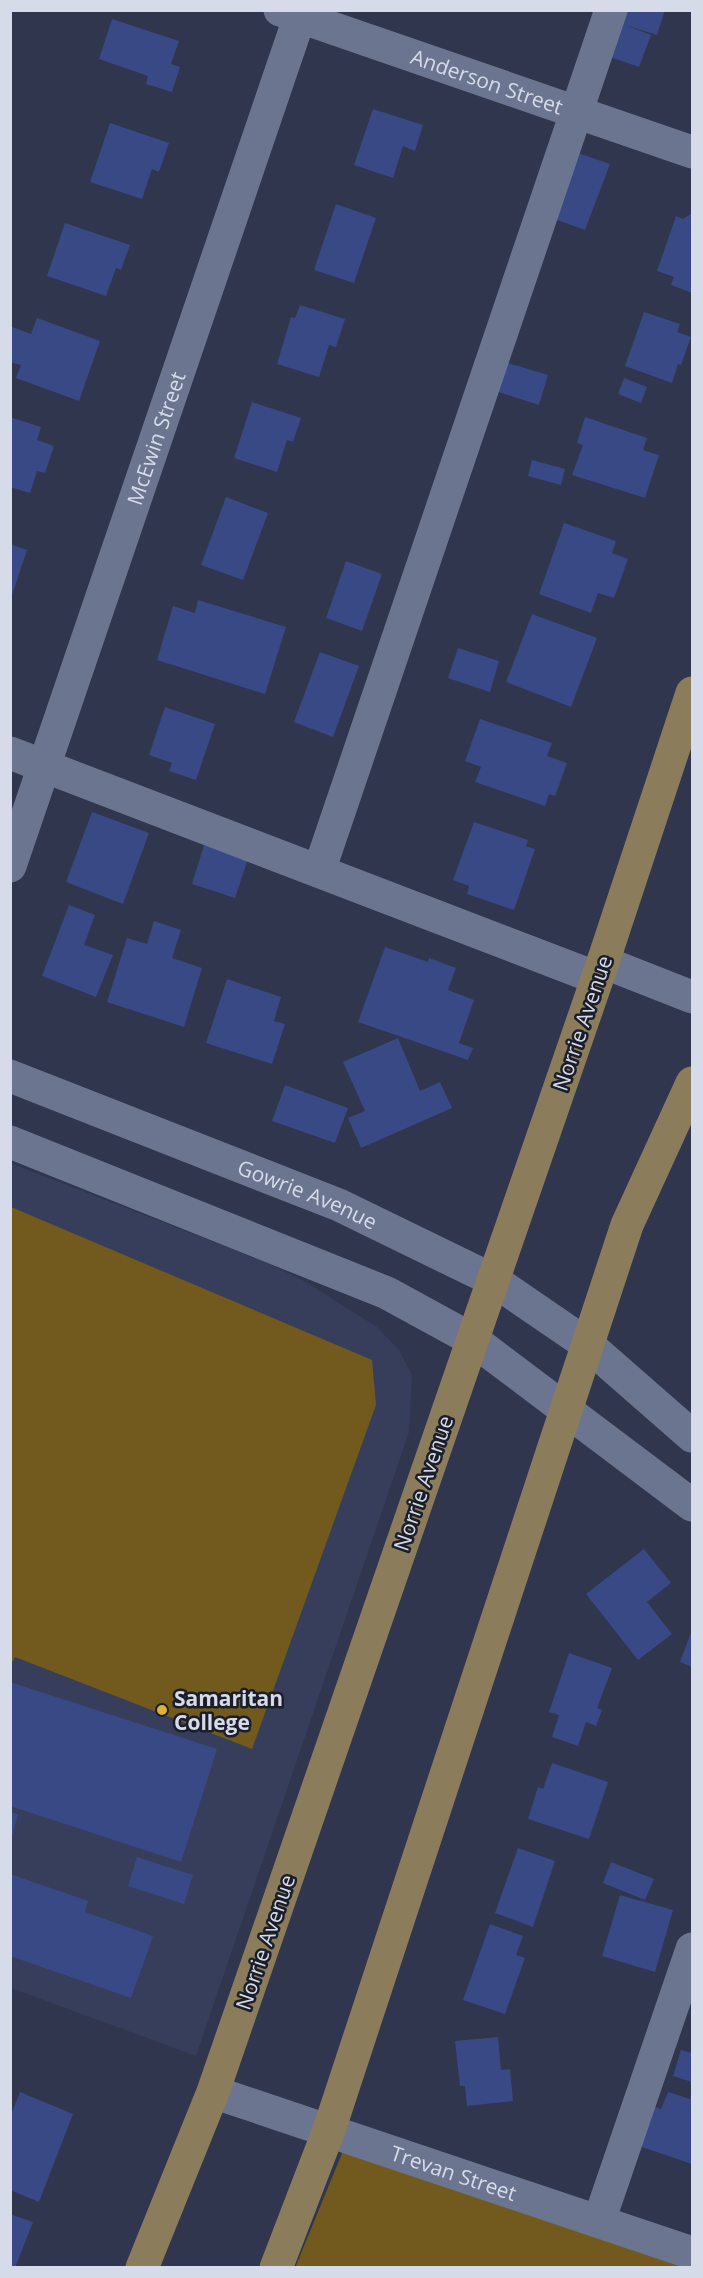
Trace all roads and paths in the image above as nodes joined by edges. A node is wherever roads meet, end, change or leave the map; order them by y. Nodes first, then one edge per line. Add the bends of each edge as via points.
1 (611, 10) edge
2 (294, 13) edge
3 (576, 112) junction
4 (693, 152) edge
5 (693, 693) edge
6 (10, 753) edge
7 (45, 766) junction
8 (10, 866) edge
9 (319, 872) junction
10 (600, 970) junction
11 (693, 997) edge
12 (10, 1076) edge
13 (693, 1083) edge
14 (10, 1142) edge
15 (493, 1281) junction
16 (473, 1340) junction
17 (588, 1345) junction
18 (566, 1411) junction
19 (693, 1436) edge
20 (693, 1505) edge
21 (693, 1949) edge
22 (213, 2092) junction
23 (328, 2130) junction
24 (599, 2221) junction
25 (693, 2253) edge
26 (142, 2268) edge
27 (276, 2268) edge

1 - 3 street
2 - 3 street, Anderson Street
2 - 7 street, McEwin Street
3 - 4 street, Anderson Street
3 - 9 street
5 - 10 main road, Norrie Avenue
6 - 7 street
7 - 8 street, McEwin Street
7 - 9 street
9 - 10 street
10 - 11 street
10 - 15 main road, Norrie Avenue
12 - 15 street, Gowrie Avenue via 339,1205
13 - 17 main road via 627,1225
14 - 16 street via 387,1293
15 - 16 main road, Norrie Avenue
15 - 17 street, Gowrie Avenue
16 - 18 street
16 - 22 main road, Norrie Avenue
17 - 18 main road
17 - 19 street, Gowrie Avenue
18 - 20 street
18 - 23 main road
21 - 24 street
22 - 23 street, Trevan Street
22 - 26 main road, Norrie Avenue
23 - 24 street, Trevan Street
23 - 27 main road
24 - 25 street, Trevan Street

